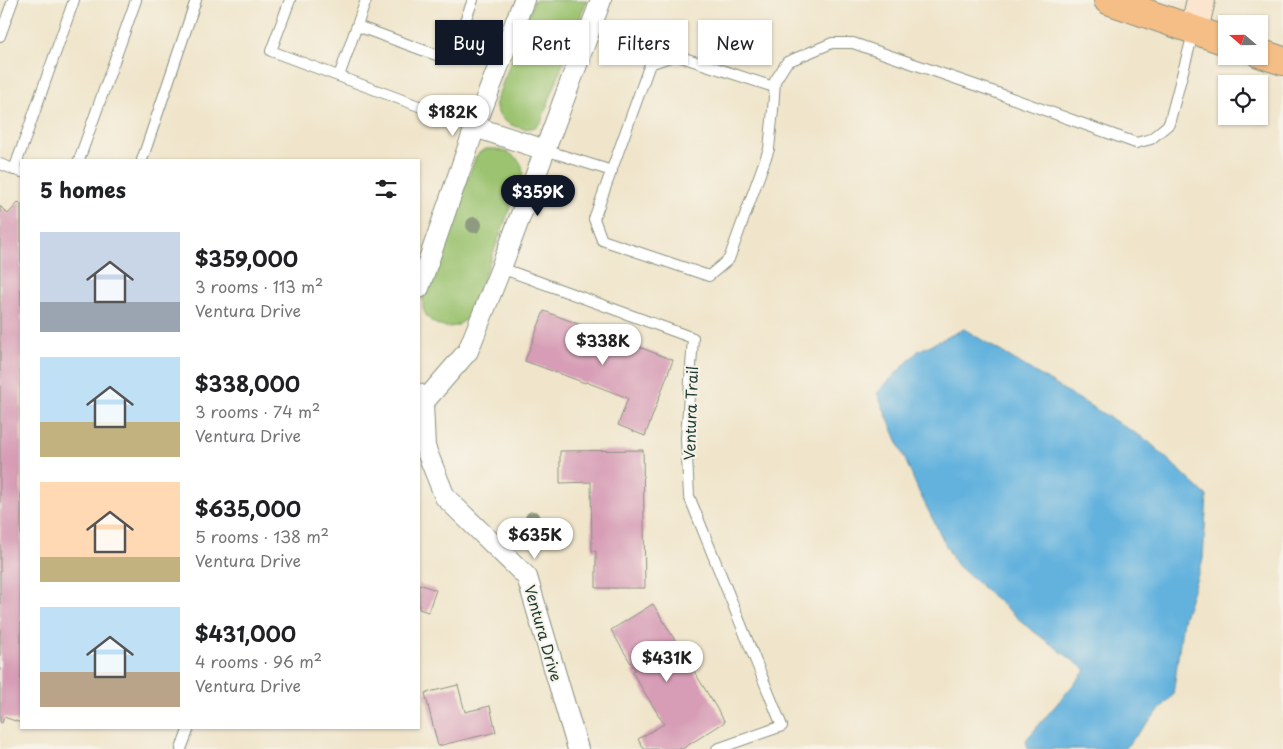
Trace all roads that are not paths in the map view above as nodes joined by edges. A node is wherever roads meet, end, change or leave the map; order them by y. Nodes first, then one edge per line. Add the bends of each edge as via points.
1 (13, 0) edge
2 (74, 0) edge
3 (136, 0) edge
4 (196, 0) edge
5 (290, 0) edge
6 (366, 0) edge
7 (473, 0) edge
8 (524, 0) edge
9 (601, 0) edge
10 (1108, 0) edge
11 (1201, 0) edge
12 (357, 26) junction
13 (1194, 30) junction
14 (0, 36) edge
15 (1218, 38) edge
16 (1268, 56) edge
17 (1283, 61) edge
18 (339, 76) junction
19 (774, 87) junction
20 (475, 127) junction
21 (545, 150) junction
22 (22, 159) edge
23 (79, 159) edge
24 (142, 159) edge
25 (0, 164) edge
26 (18, 171) edge
27 (612, 171) junction
28 (501, 268) junction
29 (420, 285) edge
30 (421, 398) edge
31 (189, 729) edge
32 (181, 749) edge
33 (578, 749) edge
34 (717, 749) edge

1 - 14 lane
2 - 22 lane
3 - 23 lane
4 - 24 lane
5 - 18 lane via 272,51
6 - 12 lane
7 - 12 lane via 455,47 439,56
8 - 20 street
9 - 21 street, Ventura Drive
10 - 13 highway
11 - 13 street
12 - 18 lane
13 - 15 highway
13 - 19 lane via 1168,124 1151,139 1136,143 853,43 832,43 787,62
16 - 17 highway
18 - 20 lane
19 - 27 lane via 676,55 650,64
19 - 27 lane via 769,149 729,259 709,276 602,240 594,219
20 - 21 street
20 - 29 street
21 - 27 lane
21 - 28 street, Ventura Drive
25 - 26 lane
28 - 30 street, Ventura Drive via 468,351
28 - 34 lane, Ventura Trail via 693,338 686,438 689,496 782,726
30 - 33 street, Ventura Drive via 425,447 445,497 527,576
31 - 32 lane

